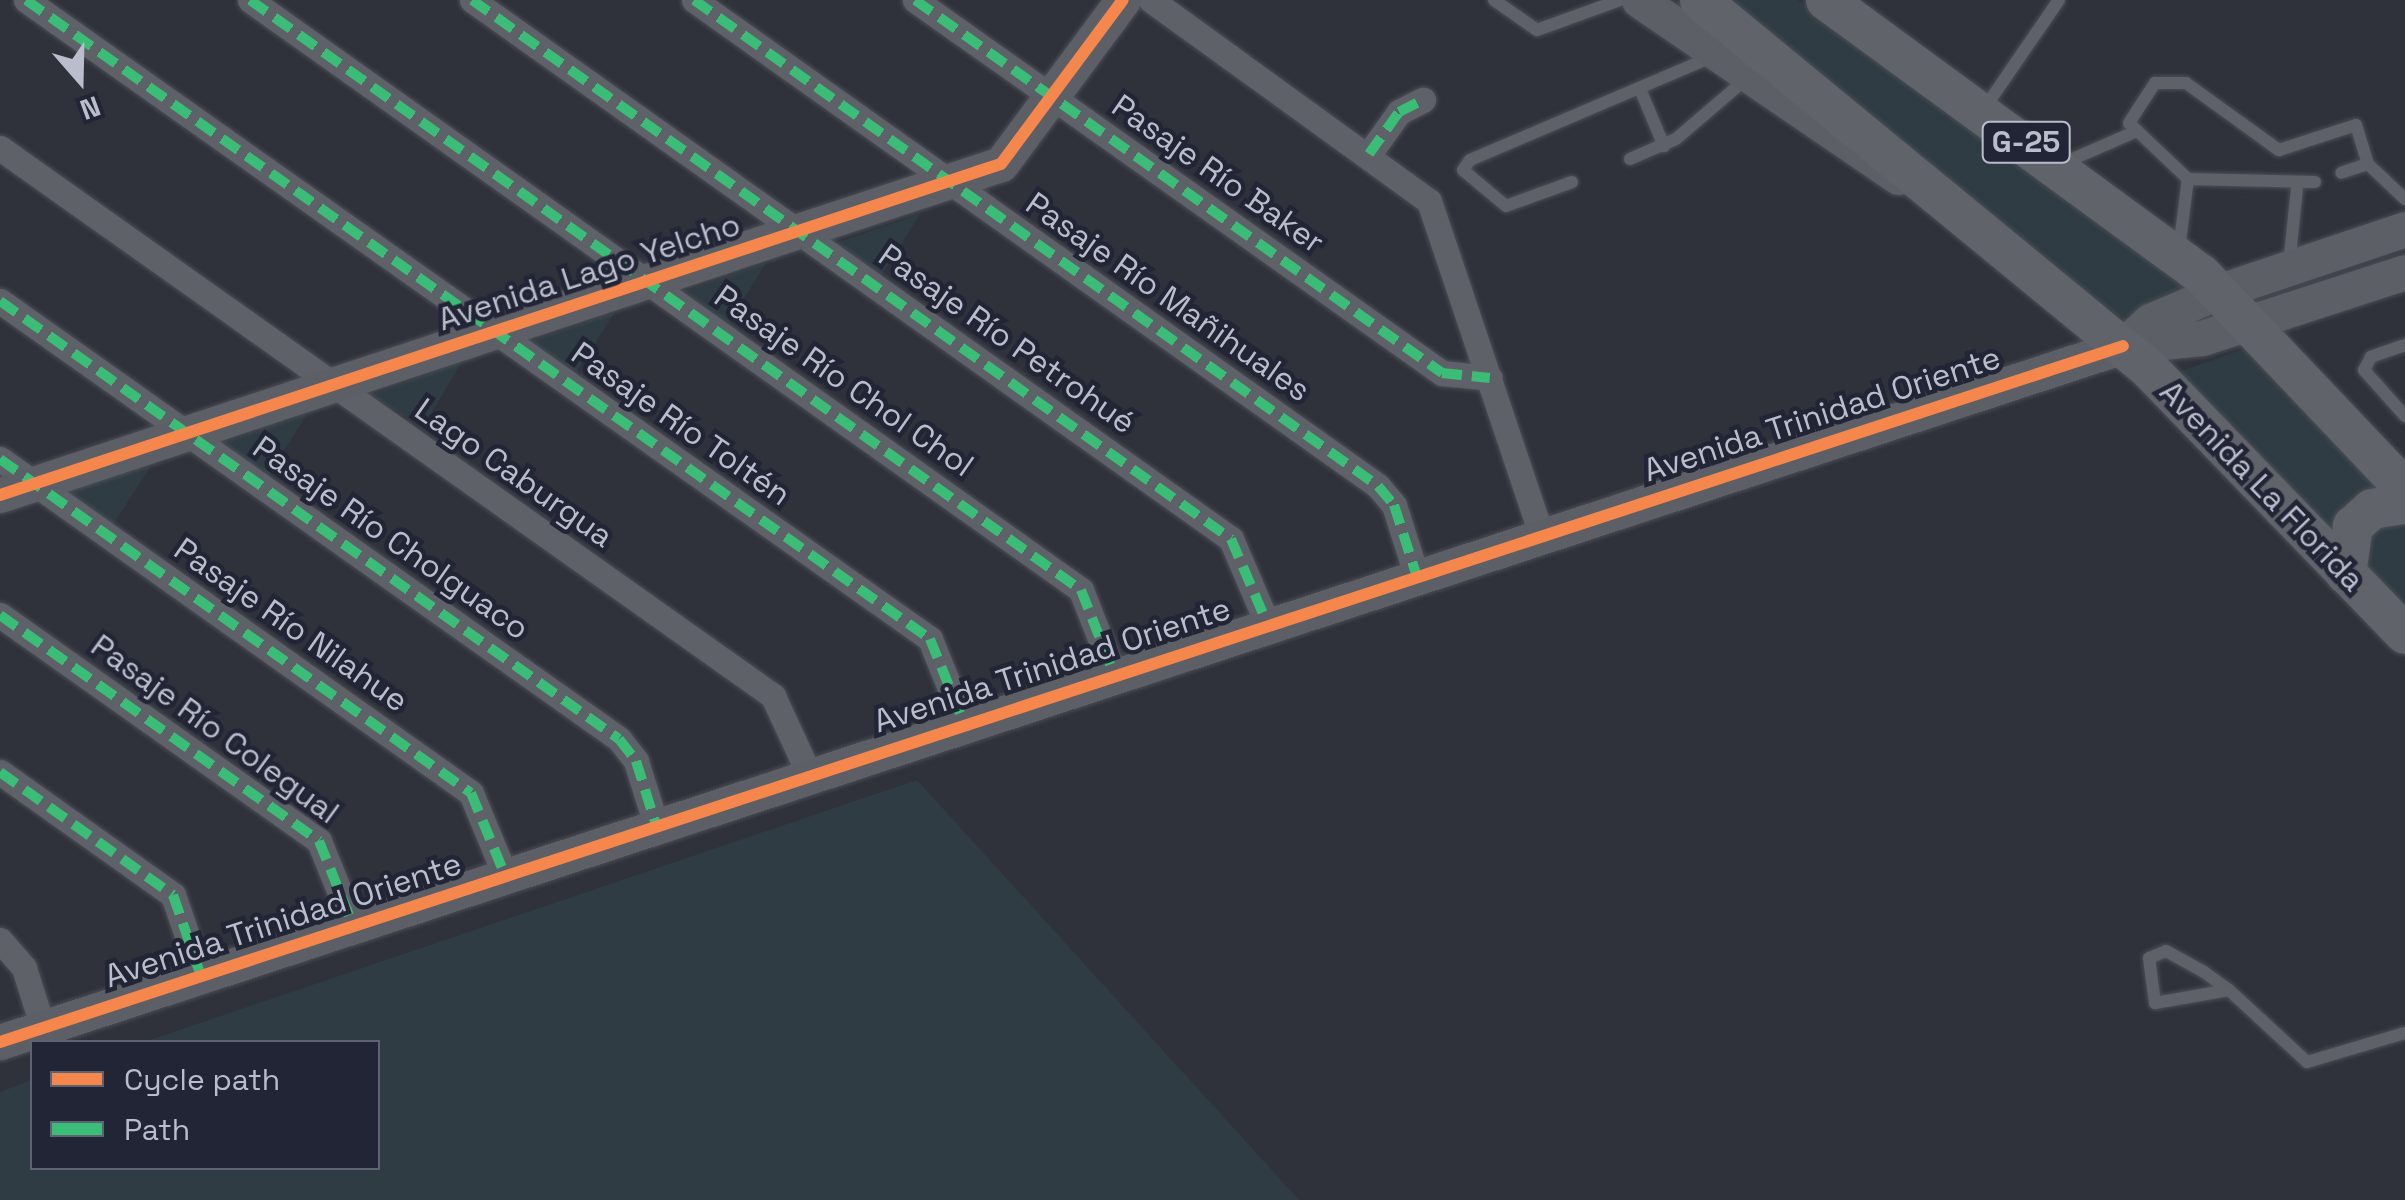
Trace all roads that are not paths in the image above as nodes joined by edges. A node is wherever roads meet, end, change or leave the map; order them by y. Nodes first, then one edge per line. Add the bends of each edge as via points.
1 (26, 0) edge
2 (250, 0) edge
3 (472, 0) edge
4 (694, 0) edge
5 (915, 0) edge
6 (1123, 0) edge
7 (1151, 0) edge
8 (1494, 0) edge
9 (1620, 0) edge
10 (1638, 0) edge
11 (1700, 0) edge
12 (1826, 0) edge
13 (2059, 0) edge
14 (1714, 55) junction
15 (1746, 78) junction
16 (1640, 89) junction
17 (1053, 98) junction
18 (1423, 100) dead end
19 (1983, 111) junction
20 (2136, 131) junction
21 (1664, 146) junction
22 (0, 148) edge
23 (1369, 154) junction
24 (1630, 160) dead end
25 (2368, 164) junction
26 (2059, 165) junction
27 (2341, 172) dead end
28 (2188, 179) junction
29 (950, 182) junction
30 (1572, 182) dead end
31 (2315, 182) dead end
32 (1918, 188) junction
33 (2297, 188) junction
34 (2405, 199) edge
35 (2405, 228) edge
36 (798, 232) junction
37 (2178, 256) junction
38 (2288, 268) junction
39 (2405, 272) edge
40 (647, 282) junction
41 (2220, 291) junction
42 (0, 301) edge
43 (2254, 323) junction
44 (495, 332) junction
45 (2405, 345) edge
46 (2123, 346) junction
47 (1490, 378) junction
48 (334, 385) junction
49 (2405, 416) edge
50 (187, 433) junction
51 (0, 458) edge
52 (35, 484) junction
53 (2405, 489) edge
54 (0, 495) edge
55 (2405, 504) edge
56 (1541, 533) junction
57 (1416, 574) junction
58 (2346, 574) junction
59 (0, 614) edge
60 (1267, 623) junction
61 (2403, 634) edge
62 (1114, 674) junction
63 (964, 723) junction
64 (0, 772) edge
65 (809, 774) junction
66 (656, 825) junction
67 (505, 875) junction
68 (353, 925) junction
69 (0, 940) edge
70 (202, 976) junction
71 (2229, 990) junction
72 (43, 1028) junction
73 (2405, 1033) edge
74 (0, 1042) edge

1 - 44 street, Pasaje Río Toltén
2 - 40 street, Pasaje Río Chol Chol
3 - 36 street, Pasaje Río Petrohué
4 - 29 street, Pasaje Río Mañihuales
5 - 17 street, Pasaje Río Baker
6 - 17 street, Avenida Lago Yelcho
7 - 23 street
8 - 9 lane via 1537,30
10 - 14 street
11 - 32 main road, Avenida La Florida
12 - 19 main road, G-25
13 - 19 lane
14 - 15 street
14 - 16 lane
15 - 21 lane
15 - 32 street
16 - 21 lane
16 - 30 lane via 1470,160 1463,170 1506,206
17 - 29 street, Avenida Lago Yelcho via 1006,161
17 - 47 street, Pasaje Río Baker via 1442,372
18 - 23 street via 1400,112
19 - 26 main road, G-25
20 - 25 lane via 2129,123 2155,83 2186,83 2279,150 2356,126
20 - 26 lane
20 - 28 lane
21 - 24 lane
22 - 48 street, Lago Caburgua
23 - 47 street via 1434,210
25 - 27 lane
25 - 34 lane
26 - 37 main road, G-25
28 - 33 lane
28 - 37 lane
29 - 36 street, Avenida Lago Yelcho
29 - 57 street, Pasaje Río Mañihuales via 1378,486
31 - 33 lane
32 - 46 main road, Avenida La Florida
33 - 38 lane
35 - 38 street, Avenida Trinidad Oriente
36 - 40 street, Avenida Lago Yelcho
36 - 60 street, Pasaje Río Petrohué via 1236,543
37 - 41 main road, G-25
38 - 41 street, Avenida Trinidad Oriente
39 - 43 street, Avenida Trinidad Oriente
40 - 44 street, Avenida Lago Yelcho
40 - 62 street, Pasaje Río Chol Chol via 1082,590
41 - 43 main road, G-25
41 - 46 street, Avenida Trinidad Oriente via 2150,321
42 - 50 street, Pasaje Río Cholguaco
43 - 46 street, Avenida Trinidad Oriente via 2166,346
43 - 53 main road, G-25
44 - 48 street, Avenida Lago Yelcho
44 - 63 street, Pasaje Río Toltén via 930,640
45 - 49 lane via 2371,356 2364,370
46 - 56 street, Avenida Trinidad Oriente
46 - 58 main road, Avenida La Florida
47 - 56 street
48 - 50 street, Avenida Lago Yelcho
48 - 65 street, Lago Caburgua via 773,696
50 - 52 street, Avenida Lago Yelcho
50 - 66 street, Pasaje Río Cholguaco via 626,745
51 - 52 street, Pasaje Río Nilahue
52 - 54 street, Avenida Lago Yelcho
52 - 67 street, Pasaje Río Nilahue via 472,793
55 - 58 main road via 2372,509 2353,526
56 - 57 street, Avenida Trinidad Oriente
57 - 60 street, Avenida Trinidad Oriente
58 - 61 main road, Avenida La Florida
59 - 68 street, Pasaje Río Colegual via 320,842
60 - 62 street, Avenida Trinidad Oriente
62 - 63 street, Avenida Trinidad Oriente
63 - 65 street, Avenida Trinidad Oriente
64 - 70 street via 173,895
65 - 66 street, Avenida Trinidad Oriente
66 - 67 street, Avenida Trinidad Oriente
67 - 68 street, Avenida Trinidad Oriente
68 - 70 street, Avenida Trinidad Oriente
69 - 72 street via 24,968
70 - 72 street, Avenida Trinidad Oriente
71 - 71 lane via 2166,951 2149,958 2155,1002
71 - 73 lane via 2307,1062
72 - 74 street, Avenida Trinidad Oriente

